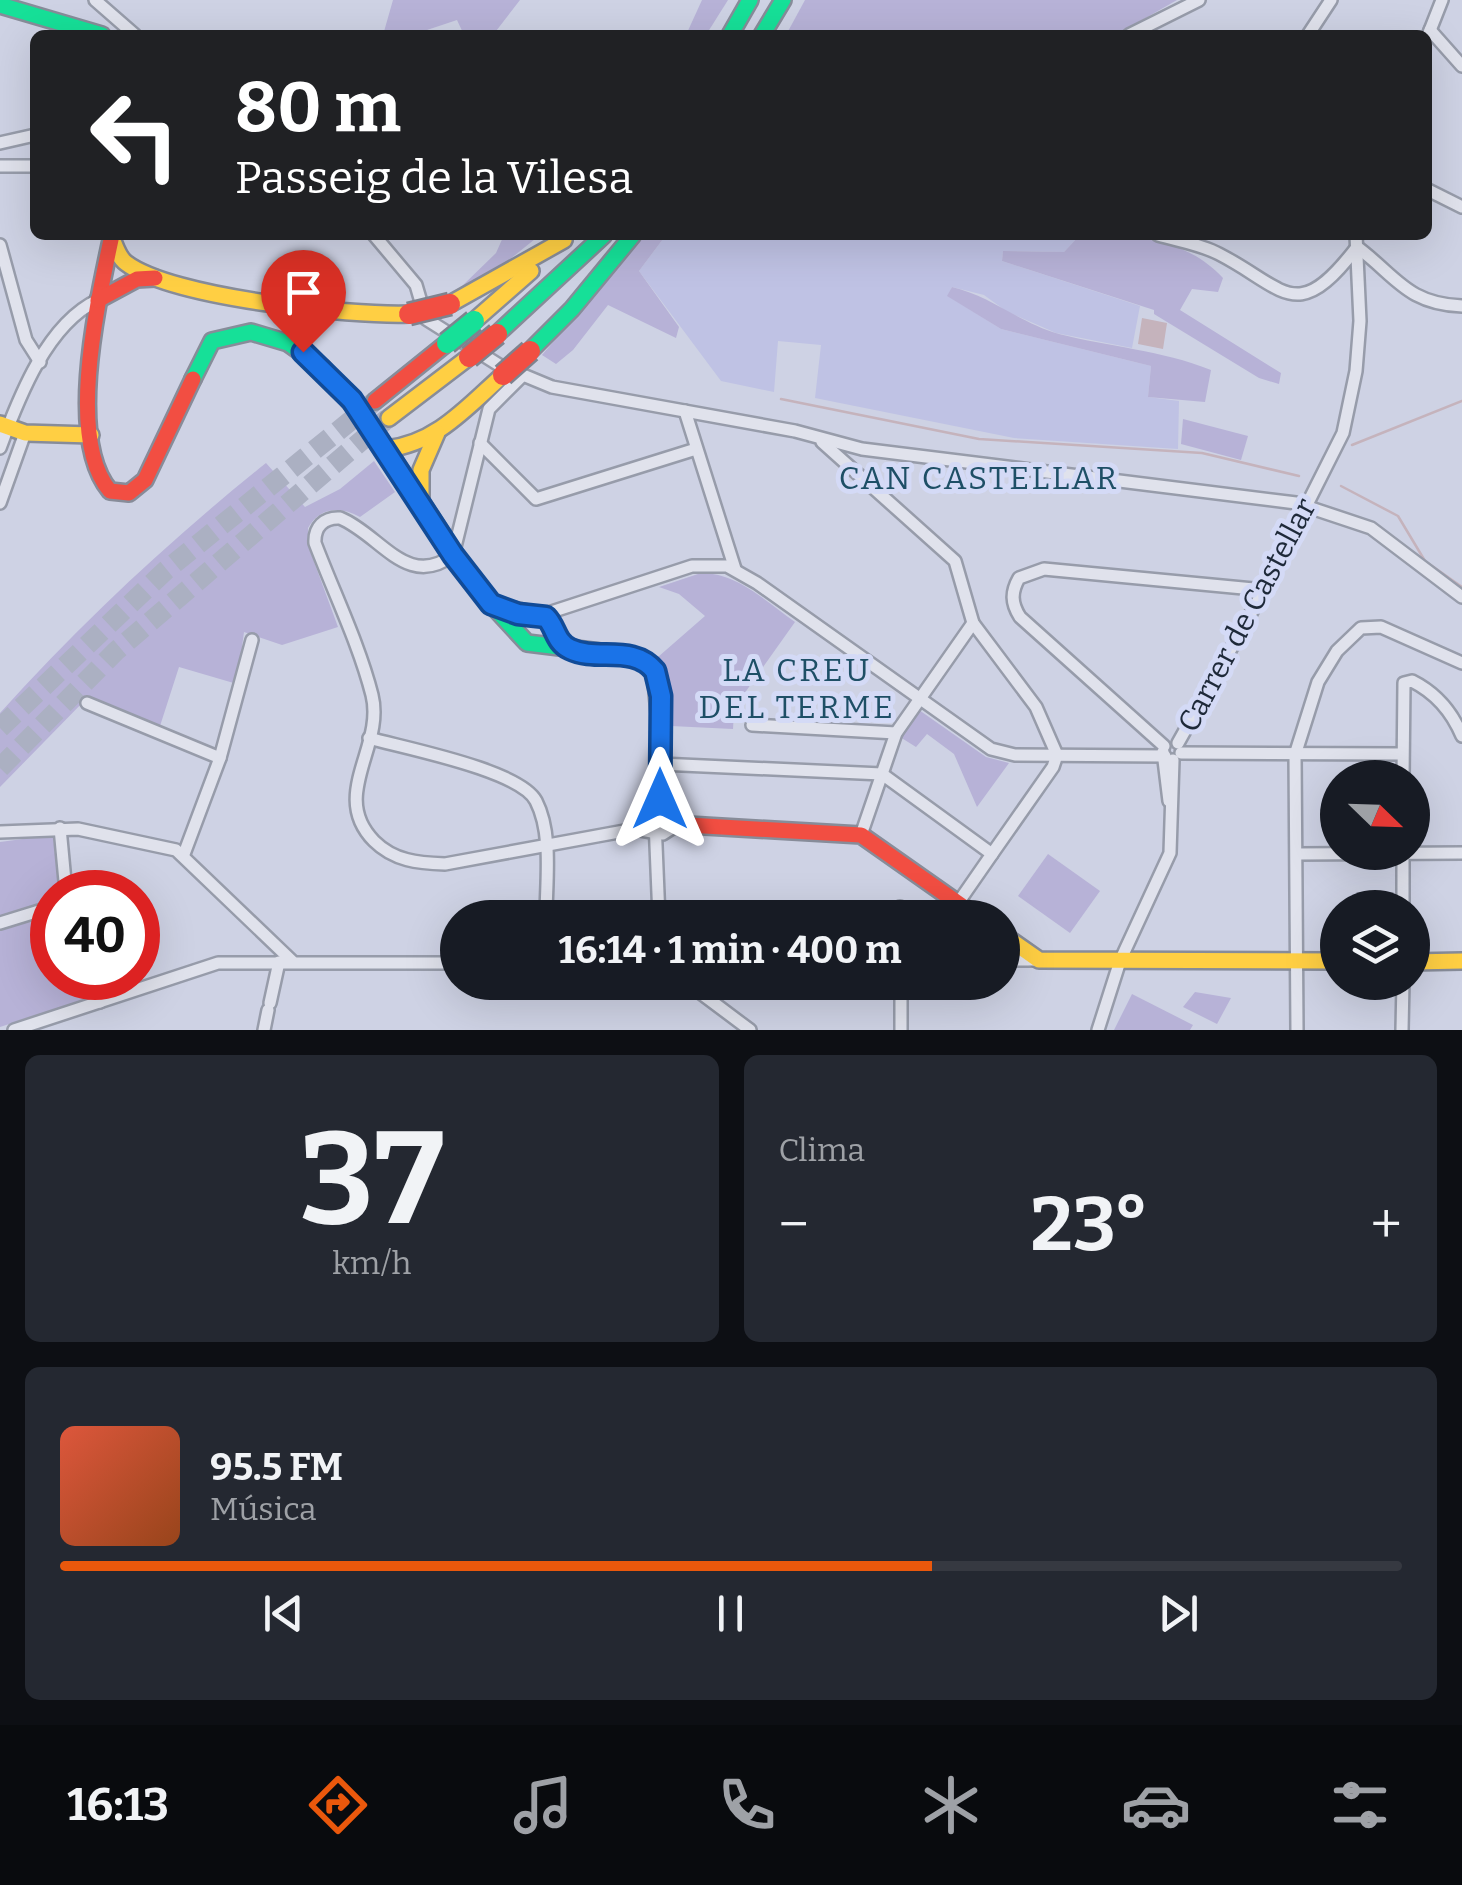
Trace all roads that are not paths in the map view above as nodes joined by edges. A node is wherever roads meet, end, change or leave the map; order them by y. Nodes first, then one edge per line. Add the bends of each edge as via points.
1 (95, 0) edge
2 (750, 0) edge
3 (783, 0) edge
4 (1199, 0) edge
5 (1331, 0) edge
6 (1442, 0) edge
7 (0, 5) edge
8 (85, 30) edge
9 (129, 30) edge
10 (733, 30) edge
11 (765, 30) edge
12 (1139, 30) edge
13 (1311, 30) edge
14 (1430, 30) edge
15 (1432, 36) edge
16 (1462, 66) edge
17 (30, 136) edge
18 (0, 143) edge
19 (0, 166) edge
20 (30, 166) edge
21 (1432, 192) edge
22 (1462, 207) edge
23 (111, 240) edge
24 (114, 240) edge
25 (378, 240) edge
26 (562, 240) edge
27 (564, 240) edge
28 (599, 240) edge
29 (629, 240) edge
30 (1174, 240) edge
31 (1354, 240) edge
32 (1355, 240) edge
33 (1356, 240) edge
34 (0, 245) edge
35 (157, 278) junction
36 (98, 300) junction
37 (1462, 306) edge
38 (40, 362) junction
39 (513, 375) junction
40 (375, 401) tunnel mouth
41 (685, 411) junction
42 (389, 418) tunnel mouth
43 (440, 429) junction
44 (8, 433) edge
45 (91, 435) junction
46 (821, 441) junction
47 (480, 443) junction
48 (386, 449) junction
49 (696, 450) junction
50 (421, 502) junction
51 (0, 503) edge
52 (1307, 507) junction
53 (453, 555) junction
54 (735, 569) junction
55 (1264, 590) junction
56 (1462, 597) edge
57 (974, 622) junction
58 (544, 625) junction
59 (252, 640) dead end
60 (1462, 664) edge
61 (919, 698) junction
62 (87, 704) dead end
63 (752, 725) dead end
64 (896, 733) junction
65 (1462, 736) edge
66 (369, 738) junction
67 (1171, 752) junction
68 (1402, 754) junction
69 (1056, 755) junction
70 (1296, 755) junction
71 (220, 758) junction
72 (1402, 760) edge
73 (660, 764) junction
74 (882, 774) junction
75 (665, 825) junction
76 (60, 828) junction
77 (0, 832) edge
78 (860, 836) junction
79 (546, 846) junction
80 (1430, 853) edge
81 (1462, 853) edge
82 (184, 854) junction
83 (992, 854) junction
84 (1296, 854) junction
85 (1320, 854) edge
86 (64, 870) edge
87 (546, 900) edge
88 (660, 900) edge
89 (954, 900) edge
90 (960, 900) edge
91 (30, 914) edge
92 (0, 923) edge
93 (1020, 947) edge
94 (1020, 960) edge
95 (1039, 960) junction
96 (1120, 960) junction
97 (1298, 960) junction
98 (1320, 961) edge
99 (1462, 961) edge
100 (286, 962) junction
101 (1430, 962) edge
102 (440, 963) edge
103 (710, 1000) edge
104 (901, 1000) edge
105 (1403, 1000) edge
106 (100, 1002) joint
107 (14, 1030) edge
108 (264, 1030) edge
109 (750, 1030) edge
110 (901, 1030) edge
111 (1098, 1030) edge
112 (1297, 1030) edge
113 (1402, 1030) edge

1 - 9 street
2 - 10 main road
3 - 11 main road
4 - 12 street
5 - 13 street
6 - 14 street
7 - 8 main road
15 - 16 street
17 - 18 street
19 - 20 street
21 - 22 street
23 - 36 main road
24 - 35 main road via 124,262
25 - 39 street via 416,285 426,319
26 - 35 main road, bridge via 450,304 389,317
27 - 40 main road, bridge
28 - 42 main road, bridge via 497,334
29 - 39 main road, bridge
30 - 31 street via 1216,253 1284,293 1316,289 1338,270
32 - 52 street, Carrer de Castellar via 1356,371 1341,439
33 - 37 street via 1402,289
34 - 38 street via 26,340
35 - 36 main road via 137,279
36 - 38 street via 68,318
36 - 45 main road via 86,365
38 - 44 street
39 - 41 street
39 - 43 main road
39 - 47 street via 489,408
41 - 46 street
41 - 49 street
43 - 48 main road via 408,449
43 - 50 main road via 423,458
44 - 45 main road
44 - 51 street
45 - 48 main road via 104,486 128,493 150,471 205,349 229,333 273,338 303,352 339,384
46 - 52 street
46 - 57 street via 955,561
47 - 49 street via 536,499
47 - 53 street
48 - 50 main road
49 - 54 street
50 - 53 main road
52 - 55 street, Carrer de Castellar
52 - 56 street via 1372,528
53 - 58 main road via 491,604
53 - 66 street via 429,568 409,566 345,519 322,522 315,544 372,697
54 - 58 street via 681,568
54 - 61 street
55 - 67 street, Carrer de Castellar
55 - 67 street via 1044,570 1019,578 1013,606 1020,617
57 - 61 street
57 - 69 street via 1036,707
58 - 73 main road via 572,651 633,656 655,671
59 - 71 street
60 - 70 street via 1380,627 1361,628 1318,682
61 - 64 street
61 - 69 street via 999,753
62 - 71 street
63 - 64 street
64 - 74 street
65 - 68 street via 1430,691 1404,683
66 - 79 street via 520,784 536,801
66 - 79 street via 354,790 356,810 383,850 403,860 445,864
67 - 69 street
67 - 70 street
67 - 96 street, Carrer de Castellar via 1168,860
68 - 70 street
68 - 72 street
69 - 83 street
70 - 84 street
71 - 82 street
73 - 74 street
73 - 75 main road
74 - 78 street
74 - 83 street
75 - 78 main road
75 - 79 street
75 - 88 street
76 - 77 street
76 - 82 street
76 - 86 street
78 - 89 main road
79 - 87 street
80 - 81 street
82 - 100 street
83 - 90 street
84 - 85 street
84 - 97 street
91 - 92 street
93 - 95 main road
94 - 95 street
95 - 96 main road
96 - 97 main road
96 - 111 street, Carrer de Castellar
97 - 98 main road
97 - 112 street
99 - 101 main road
100 - 102 street
100 - 106 street via 218,963
100 - 108 street
103 - 109 street
104 - 110 street
105 - 113 street
106 - 107 street

